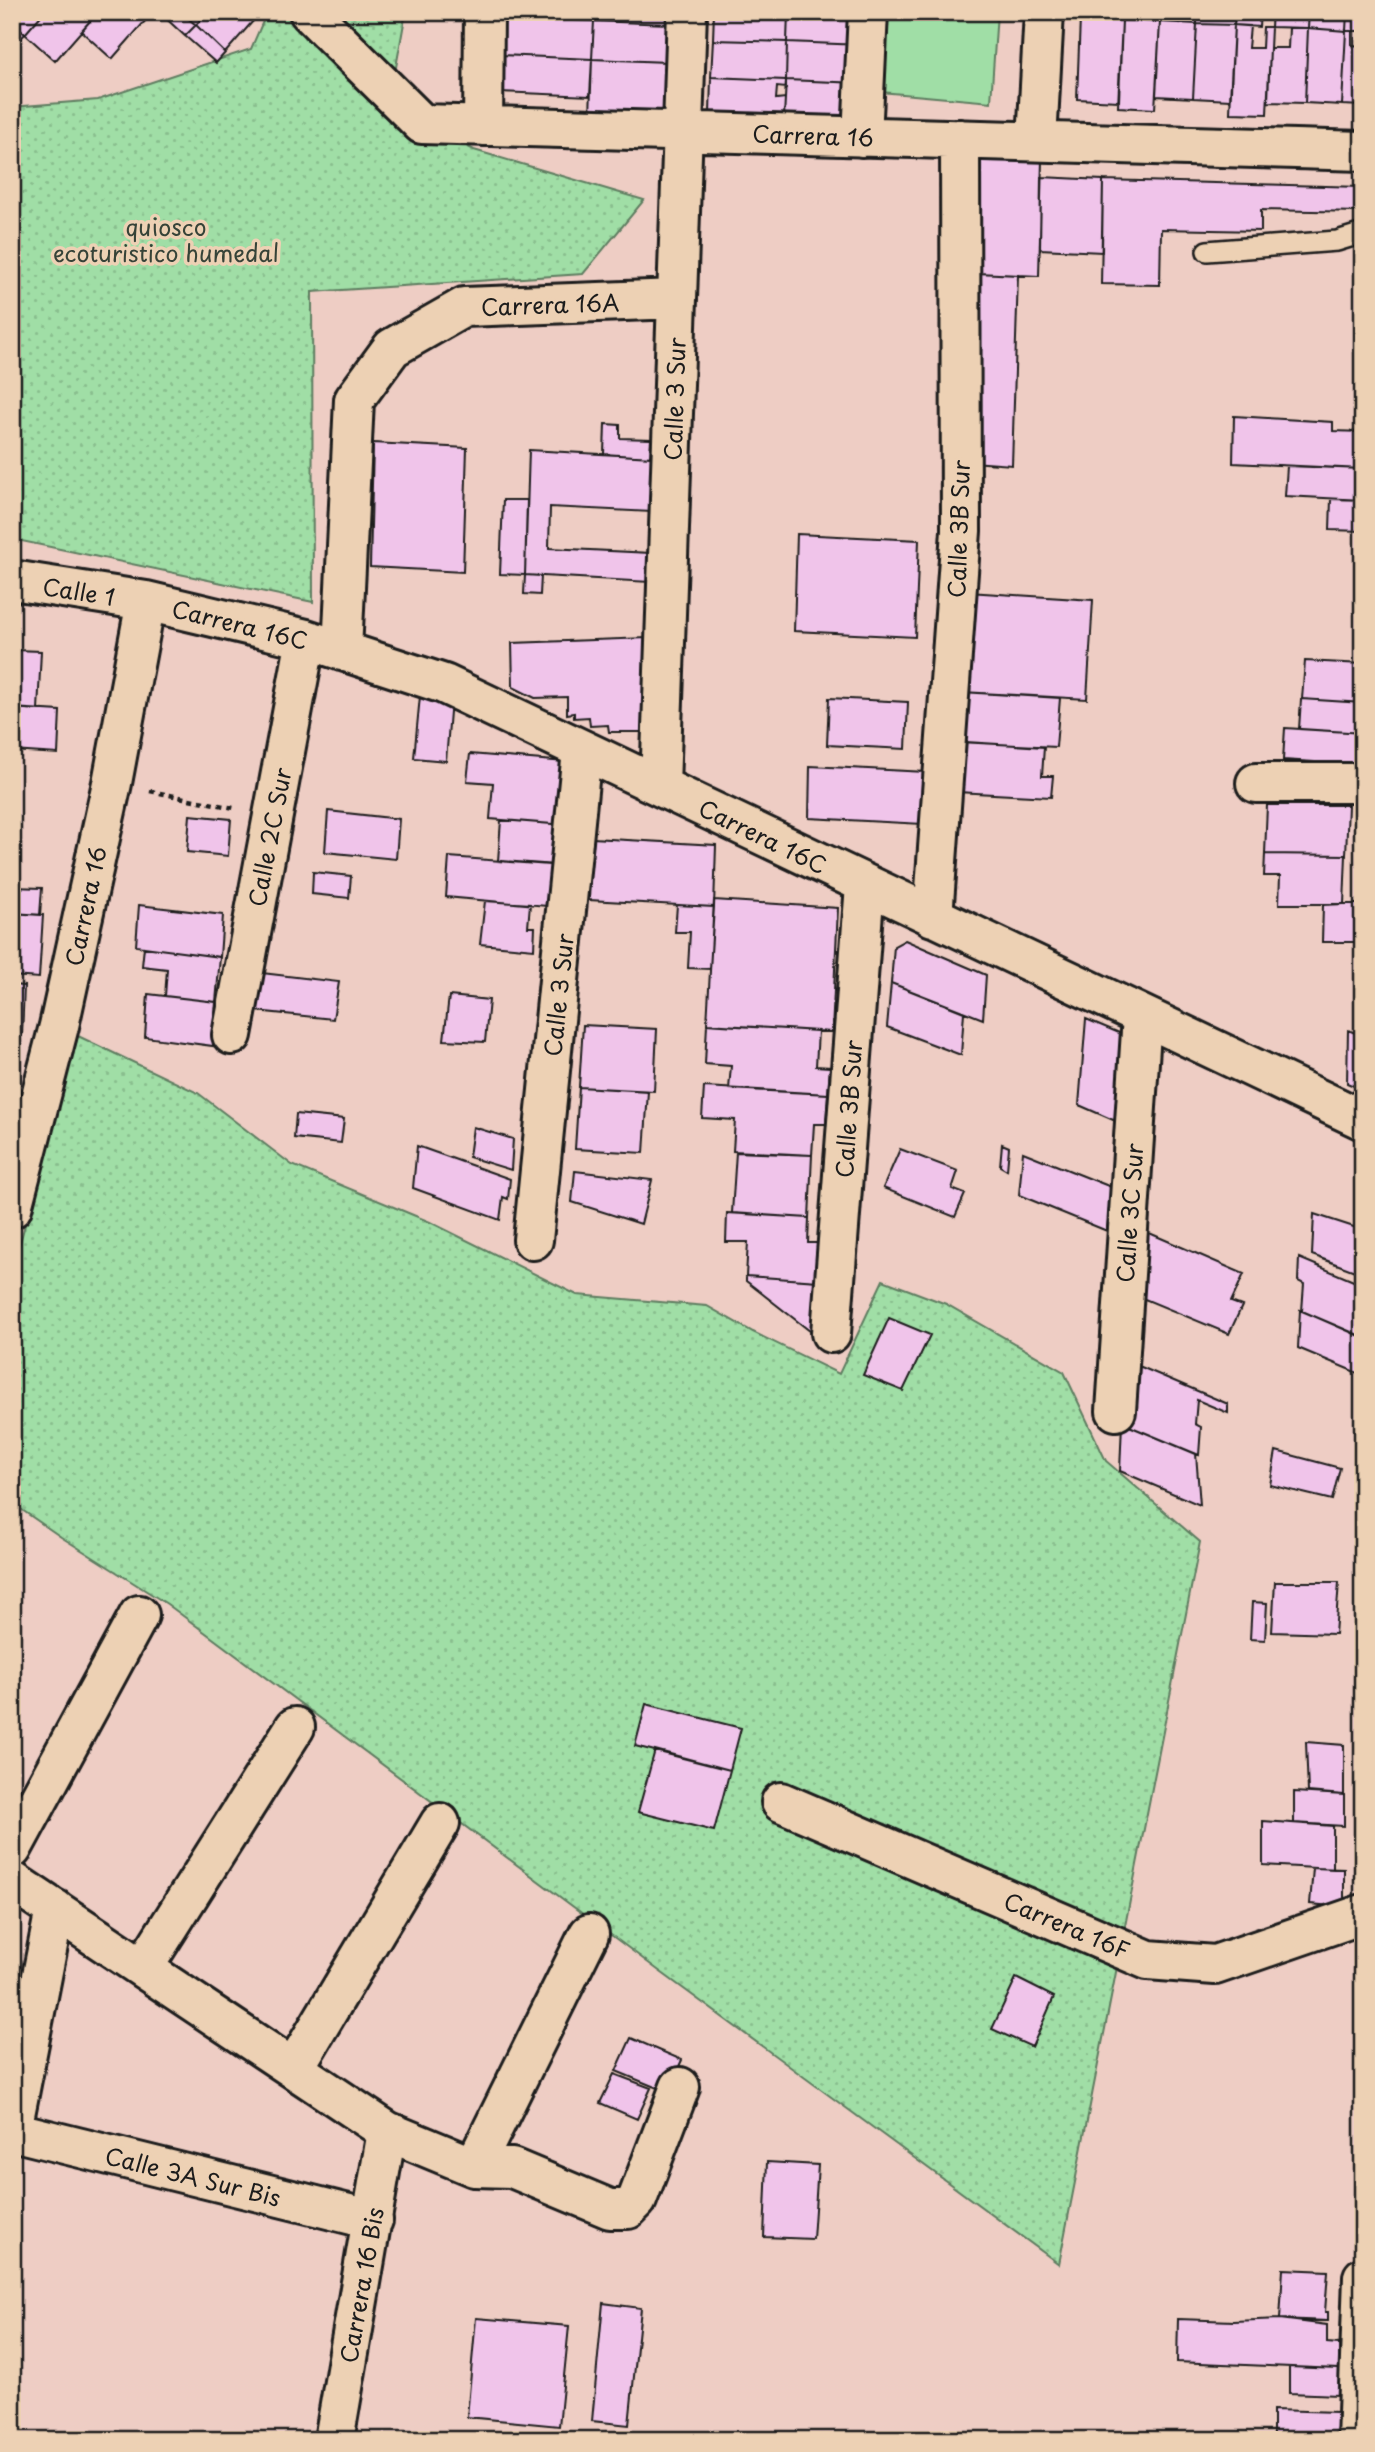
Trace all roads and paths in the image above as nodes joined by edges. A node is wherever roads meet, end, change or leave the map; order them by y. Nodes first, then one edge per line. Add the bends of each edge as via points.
1 (309, 12) edge
2 (484, 12) edge
3 (687, 12) edge
4 (868, 12) edge
5 (1044, 12) edge
6 (483, 126) junction
7 (682, 132) junction
8 (862, 137) junction
9 (960, 139) junction
10 (1037, 141) junction
11 (1363, 151) edge
12 (1363, 233) edge
13 (1207, 251) dead end
14 (677, 299) junction
15 (12, 580) edge
16 (146, 601) junction
17 (306, 639) junction
18 (342, 650) junction
19 (582, 751) junction
20 (1363, 782) edge
21 (112, 783) junction
22 (1256, 783) dead end
23 (660, 786) junction
24 (273, 816) junction
25 (864, 885) junction
26 (933, 917) junction
27 (1142, 1016) junction
28 (232, 1035) dead end
29 (1363, 1120) edge
30 (12, 1208) edge
31 (533, 1240) dead end
32 (831, 1333) dead end
33 (1116, 1410) dead end
34 (139, 1615) dead end
35 (295, 1727) dead end
36 (781, 1802) dead end
37 (440, 1824) dead end
38 (12, 1849) edge
39 (12, 1881) edge
40 (55, 1909) junction
41 (1363, 1914) edge
42 (589, 1934) dead end
43 (143, 1968) junction
44 (294, 2068) junction
45 (680, 2087) dead end
46 (12, 2130) edge
47 (387, 2131) junction
48 (474, 2167) junction
49 (373, 2220) junction
50 (1363, 2277) edge
51 (1361, 2346) edge
52 (334, 2440) edge
53 (1357, 2440) edge

1 - 6 street, Carrera 16 via 422,124
2 - 6 street
3 - 7 street, Calle 3 Sur
4 - 8 street
5 - 10 street
6 - 7 street, Carrera 16
7 - 8 street, Carrera 16
7 - 14 street, Calle 3 Sur
8 - 9 street, Carrera 16
9 - 10 street, Carrera 16
9 - 26 street, Calle 3B Sur via 961,531
10 - 11 street, Carrera 16
12 - 13 lane via 1337,241
14 - 18 street, Carrera 16A via 464,307 392,348 354,400
14 - 23 street, Calle 3 Sur
15 - 16 street, Calle 1
16 - 17 street, Carrera 16C
16 - 21 street, Carrera 16
17 - 18 street, Carrera 16C
17 - 24 street, Calle 2C Sur
18 - 19 street, Carrera 16C via 444,684
19 - 23 street, Carrera 16C
19 - 31 street, Calle 3 Sur
20 - 22 street
21 - 24 path
21 - 30 street, Carrera 16
23 - 25 street, Carrera 16C
24 - 28 street, Calle 2C Sur
25 - 26 street, Carrera 16C
25 - 32 street, Calle 3B Sur
26 - 27 street, Carrera 16C
27 - 29 street, Carrera 16C
27 - 33 street, Calle 3C Sur
34 - 38 street
35 - 43 street
36 - 41 street, Carrera 16F via 1148,1960 1215,1965
37 - 44 street
39 - 40 street
40 - 43 street
40 - 46 street
42 - 48 street
43 - 44 street
44 - 47 street
45 - 48 street via 637,2200 628,2209 610,2209 512,2168
46 - 49 street, Calle 3A Sur Bis
47 - 48 street
47 - 49 street, Carrera 16 Bis
49 - 52 street, Carrera 16 Bis
50 - 51 street
51 - 53 street

